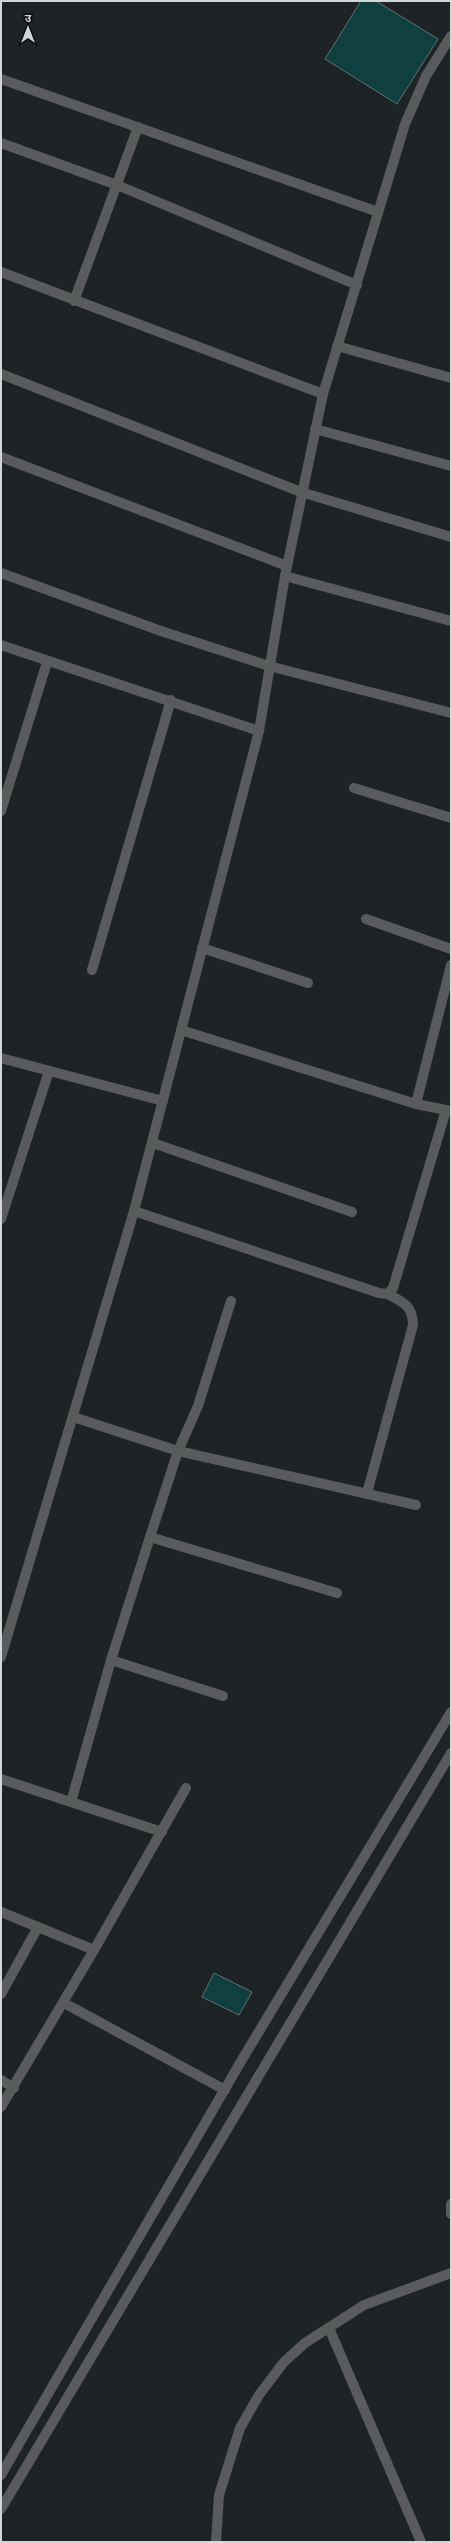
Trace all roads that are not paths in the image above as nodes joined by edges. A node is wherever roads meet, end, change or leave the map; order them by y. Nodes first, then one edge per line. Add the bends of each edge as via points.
1 (451, 36) edge
2 (1, 79) edge
3 (138, 127) junction
4 (1, 144) edge
5 (117, 185) junction
6 (378, 212) junction
7 (1, 272) edge
8 (357, 285) junction
9 (74, 301) junction
10 (337, 346) junction
11 (1, 374) edge
12 (451, 378) edge
13 (323, 394) junction
14 (315, 429) junction
15 (1, 457) edge
16 (451, 466) edge
17 (301, 492) junction
18 (451, 536) edge
19 (287, 566) junction
20 (1, 573) edge
21 (285, 576) junction
22 (451, 621) edge
23 (1, 645) edge
24 (47, 662) junction
25 (269, 666) junction
26 (171, 700) junction
27 (451, 713) edge
28 (259, 731) junction
29 (5, 787) edge
30 (354, 788) dead end
31 (1, 811) edge
32 (451, 818) edge
33 (366, 919) dead end
34 (202, 948) junction
35 (451, 949) edge
36 (451, 965) edge
37 (92, 970) dead end
38 (308, 983) dead end
39 (181, 1030) junction
40 (1, 1058) edge
41 (49, 1071) junction
42 (163, 1101) junction
43 (416, 1104) junction
44 (449, 1110) edge
45 (153, 1143) junction
46 (134, 1211) junction
47 (352, 1212) dead end
48 (1, 1219) edge
49 (388, 1294) junction
50 (231, 1301) dead end
51 (73, 1417) junction
52 (178, 1451) junction
53 (367, 1493) junction
54 (416, 1505) dead end
55 (150, 1537) junction
56 (337, 1593) dead end
57 (1, 1657) edge
58 (111, 1660) junction
59 (223, 1696) dead end
60 (451, 1712) edge
61 (451, 1753) edge
62 (1, 1780) edge
63 (186, 1788) dead end
64 (71, 1802) junction
65 (162, 1832) junction
66 (1, 1912) edge
67 (38, 1927) junction
68 (94, 1950) junction
69 (1, 1994) edge
70 (64, 2003) junction
71 (1, 2080) edge
72 (14, 2088) junction
73 (225, 2090) junction
74 (1, 2107) edge
75 (451, 2204) edge
76 (451, 2214) edge
77 (451, 2273) edge
78 (330, 2328) junction
79 (1, 2475) edge
80 (1, 2509) edge
81 (216, 2542) edge
82 (421, 2542) edge

1 - 6 street via 426,76 405,124
2 - 3 street
3 - 5 street
3 - 6 street
4 - 5 street
5 - 8 street
5 - 9 street
6 - 8 street
7 - 9 street
8 - 10 street
9 - 13 street
10 - 12 street
10 - 13 street
11 - 17 street
13 - 14 street
14 - 16 street
14 - 17 street
15 - 19 street
17 - 18 street
17 - 19 street
19 - 21 street
20 - 25 street via 161,631
21 - 22 street
21 - 25 street
23 - 24 street
24 - 26 street
24 - 29 street
25 - 27 street
25 - 28 street
26 - 28 street
26 - 37 street
28 - 34 street
29 - 31 street
30 - 32 street
33 - 35 street
34 - 38 street
34 - 39 street
36 - 43 street
39 - 42 street
39 - 43 street
40 - 41 street
41 - 42 street
41 - 48 street
42 - 45 street
43 - 44 street
44 - 49 street via 393,1288
45 - 46 street
45 - 47 street
46 - 49 street
46 - 51 street
49 - 53 street via 410,1307 413,1325
50 - 52 street via 189,1430
51 - 52 street
51 - 57 street
52 - 53 street
52 - 55 street
53 - 54 street
55 - 56 street
55 - 58 street
58 - 59 street
58 - 64 street
60 - 73 street
61 - 80 street
62 - 64 street
63 - 65 street
64 - 65 street
65 - 68 street
66 - 67 street
67 - 68 street
67 - 69 street
68 - 70 street
70 - 72 street
70 - 73 street
71 - 72 street
72 - 74 street
73 - 79 street
75 - 76 street
77 - 78 street via 364,2305
78 - 81 street via 284,2362 259,2395 240,2428 219,2495
78 - 82 street

